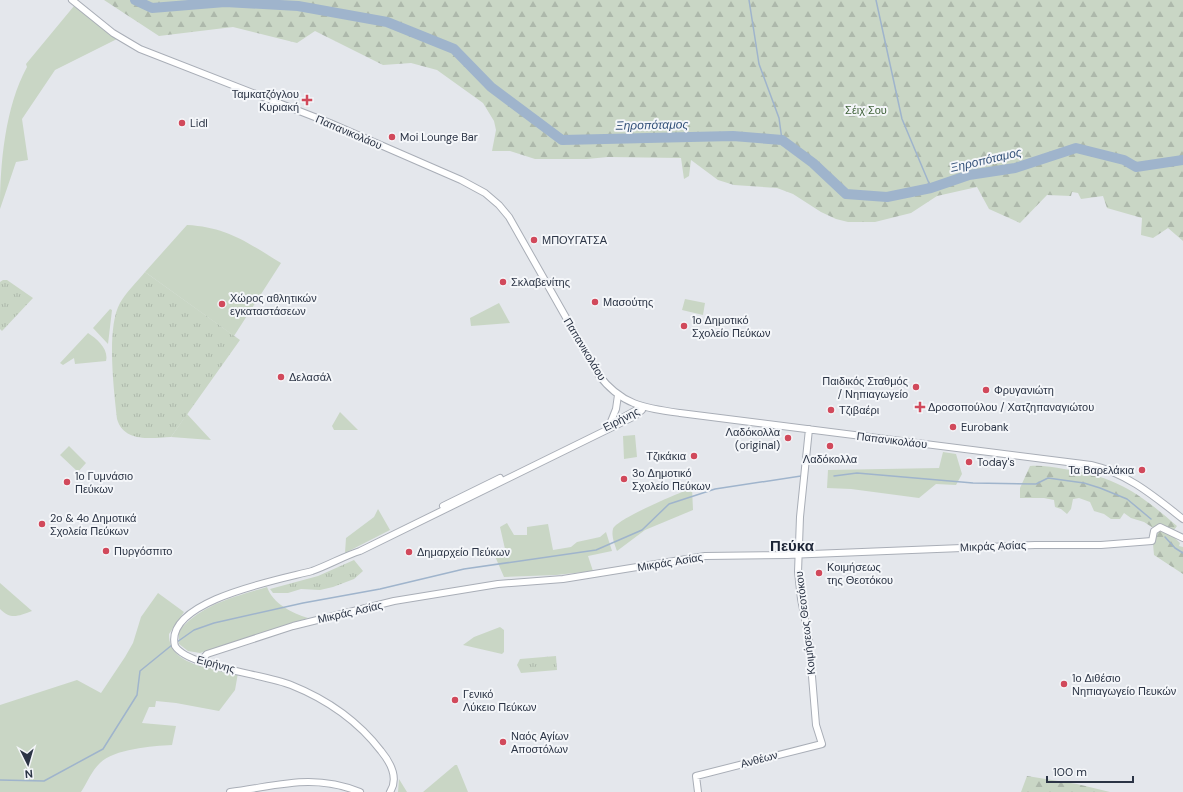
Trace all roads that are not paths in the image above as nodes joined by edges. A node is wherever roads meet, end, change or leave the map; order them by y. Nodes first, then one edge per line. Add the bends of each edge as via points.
1 (72, 0) edge
2 (618, 395) junction
3 (642, 407) junction
4 (609, 425) junction
5 (809, 429) junction
6 (1183, 519) edge
7 (1183, 538) edge
8 (355, 553) junction
9 (798, 555) junction
10 (200, 662) junction
11 (822, 744) joint
12 (230, 792) edge
13 (360, 792) edge
14 (390, 792) edge
15 (698, 792) edge

1 - 2 street, Παπανικολάου via 113,33 140,49 330,123 485,193 509,217 594,367
2 - 3 street, Παπανικολάου
2 - 4 street
3 - 4 street, Ειρήνης
3 - 5 street, Παπανικολάου
3 - 8 street, Ειρήνης via 635,416
4 - 8 street, Ειρήνης via 366,545
5 - 6 street, Παπανικολάου via 1092,465 1137,485
5 - 9 street, Κοιμήσεως Θεοτόκου via 803,473
7 - 9 street, Μικράς Ασίας via 1160,527 1154,531 1152,541 1101,546 1022,545
8 - 10 street, Ειρήνης via 318,568 242,590 207,604 183,620 177,628 174,642 179,651
9 - 10 street, Μικράς Ασίας via 705,556 562,579 504,583 405,599 287,628 207,654
9 - 11 street, Κοιμήσεως Θεοτόκου via 816,725
10 - 14 street, Ειρήνης via 277,680 327,703 361,728 386,757 394,778
11 - 15 street, Ανθέων via 696,776
12 - 13 street via 307,781 329,783

